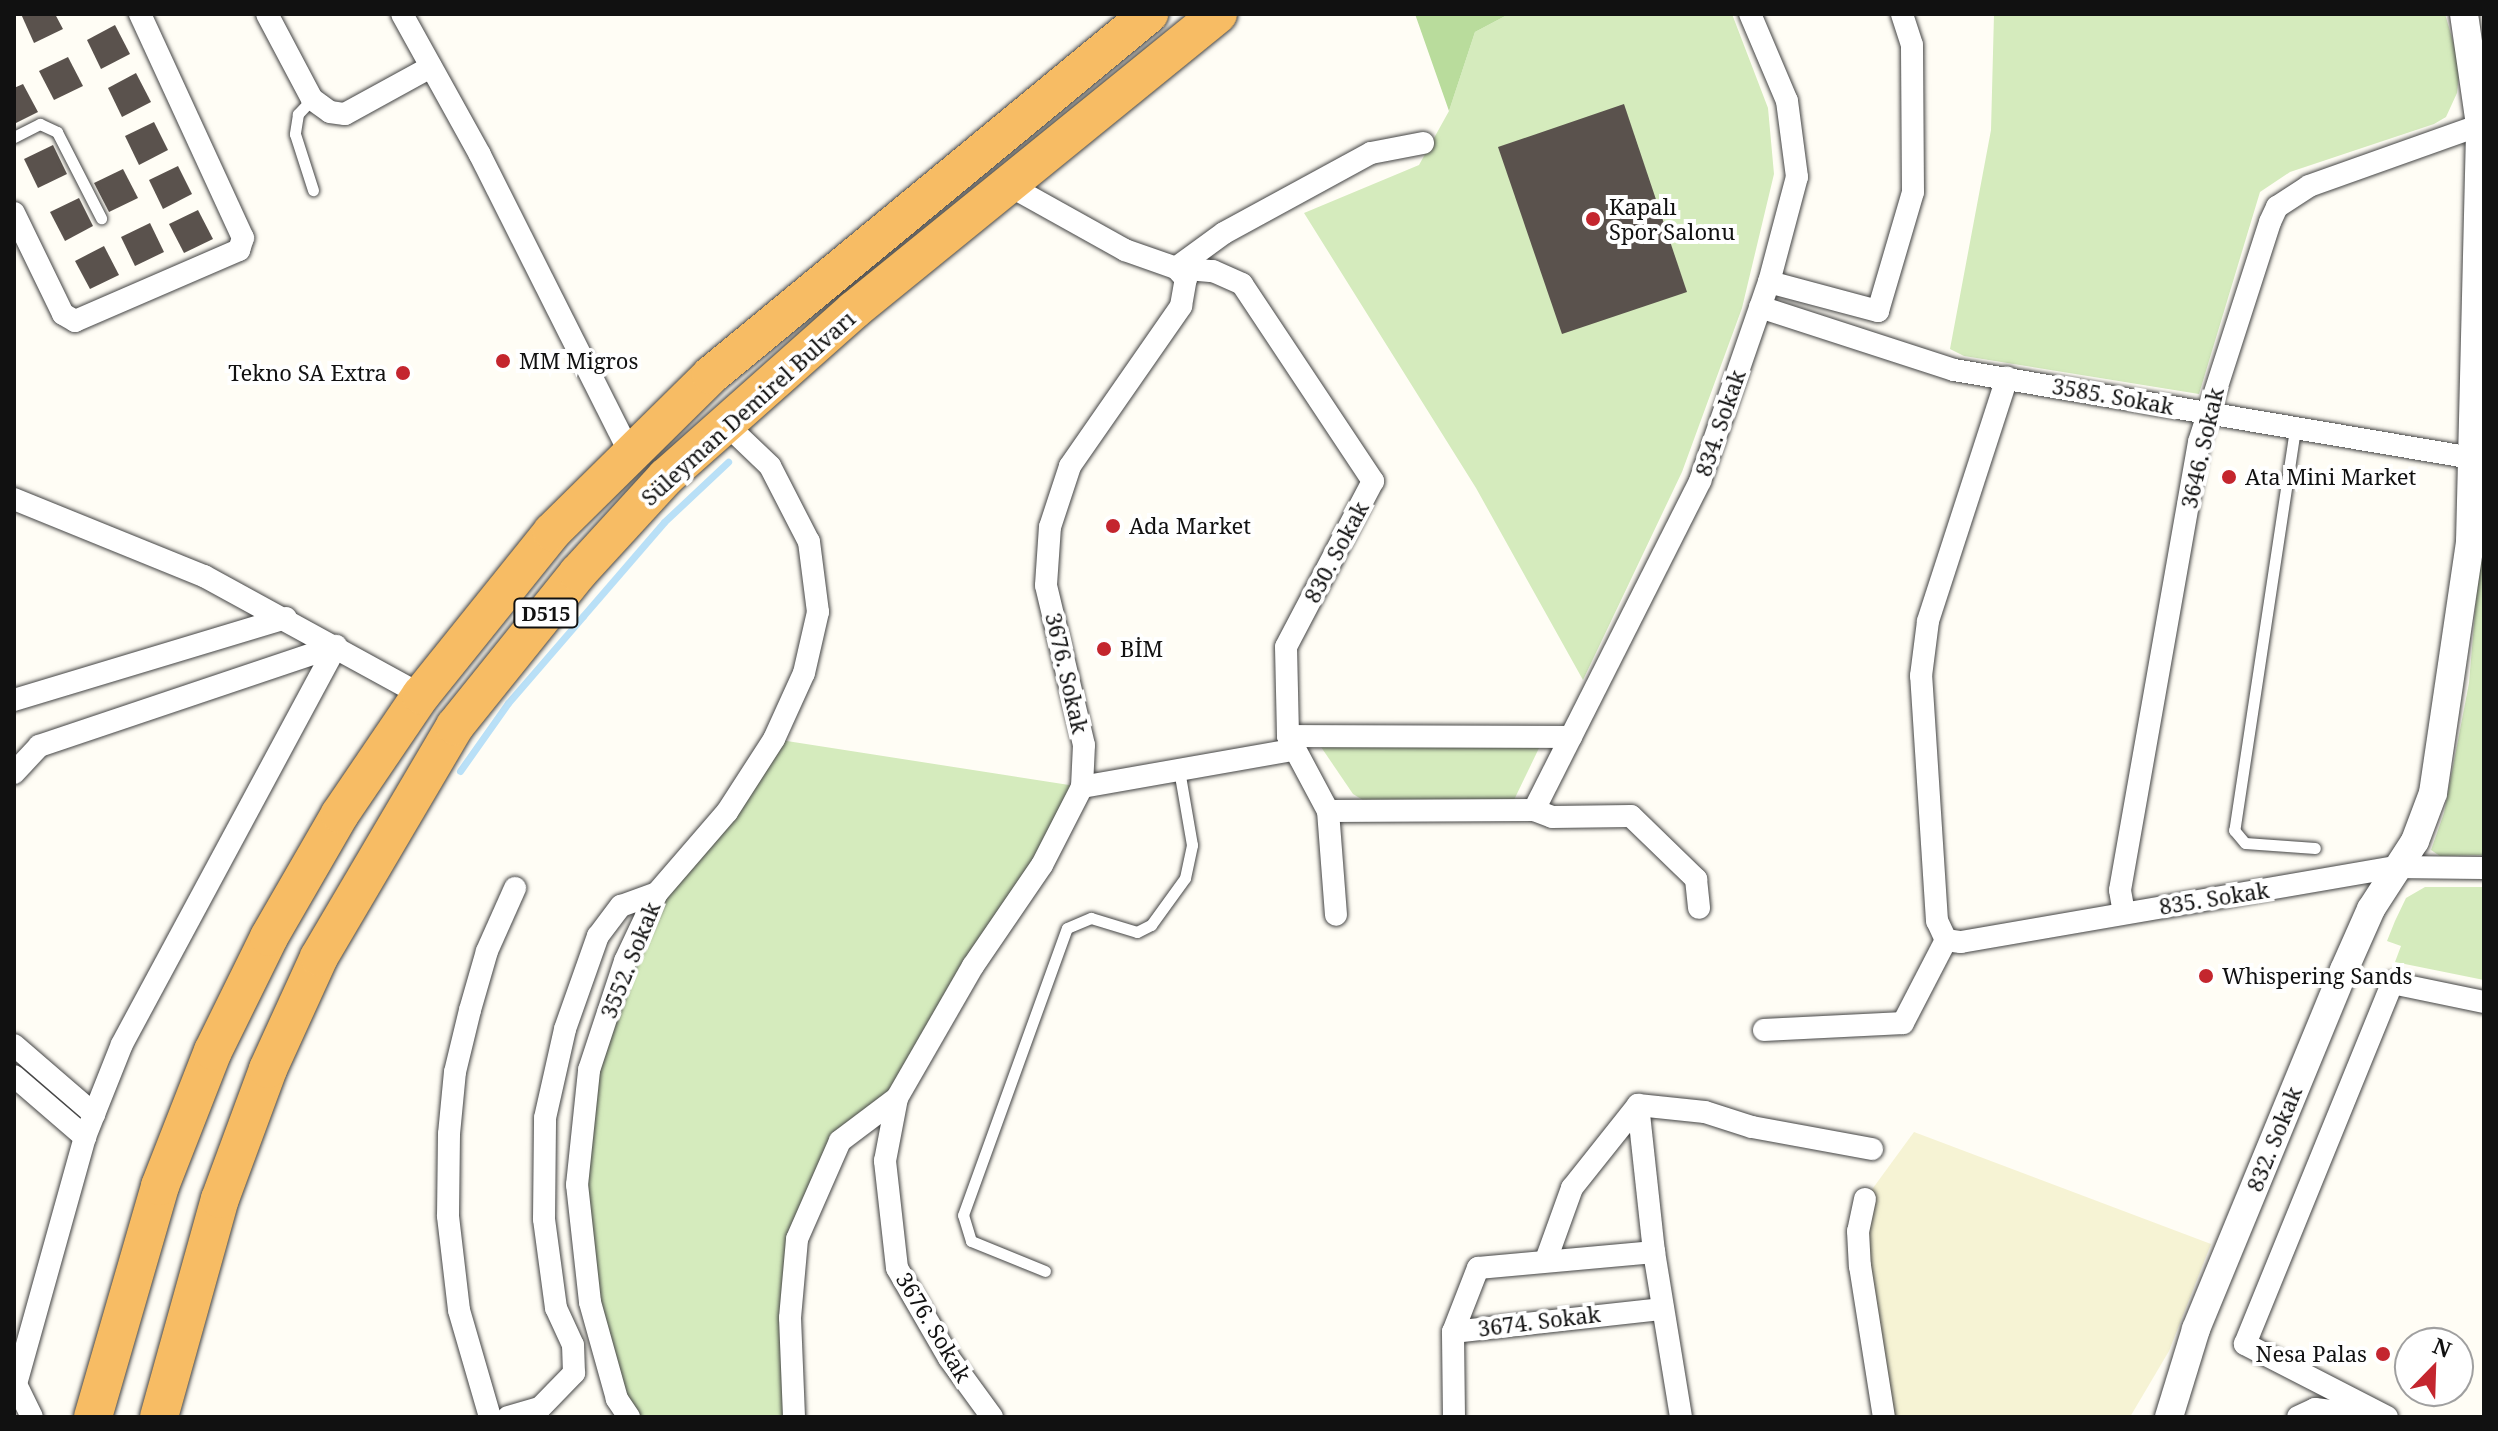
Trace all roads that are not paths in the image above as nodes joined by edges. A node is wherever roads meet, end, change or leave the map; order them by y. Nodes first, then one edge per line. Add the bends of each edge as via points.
1 (140, 14) edge
2 (267, 14) edge
3 (402, 14) edge
4 (1149, 14) edge
5 (1218, 14) edge
6 (1750, 14) edge
7 (1902, 14) edge
8 (2464, 14) edge
9 (431, 67) junction
10 (312, 99) junction
11 (2480, 125) junction
12 (14, 137) edge
13 (1423, 143) dead end
14 (1010, 186) junction
15 (313, 190) dead end
16 (14, 213) edge
17 (101, 218) dead end
18 (1176, 268) junction
19 (1769, 282) junction
20 (1760, 307) junction
21 (2007, 378) junction
22 (2206, 414) junction
23 (726, 424) junction
24 (2295, 429) junction
25 (630, 453) junction
26 (2472, 458) junction
27 (14, 499) edge
28 (286, 618) junction
29 (336, 646) junction
30 (421, 695) junction
31 (14, 700) edge
32 (1571, 737) junction
33 (1290, 743) junction
34 (1179, 770) junction
35 (14, 773) edge
36 (1082, 787) junction
37 (1534, 810) junction
38 (1328, 811) junction
39 (2415, 841) junction
40 (2315, 848) dead end
41 (2395, 867) junction
42 (2442, 868) junction
43 (2484, 868) edge
44 (515, 888) dead end
45 (657, 893) junction
46 (1699, 908) dead end
47 (2124, 913) junction
48 (1336, 915) dead end
49 (1946, 940) junction
50 (2484, 1002) edge
51 (1764, 1030) dead end
52 (14, 1045) edge
53 (14, 1076) edge
54 (897, 1098) junction
55 (1638, 1105) junction
56 (94, 1114) junction
57 (859, 1126) junction
58 (85, 1137) junction
59 (888, 1141) junction
60 (1872, 1149) dead end
61 (1865, 1199) dead end
62 (1654, 1252) junction
63 (1546, 1260) junction
64 (1045, 1271) dead end
65 (1663, 1309) junction
66 (1453, 1332) junction
67 (32, 1417) edge
68 (93, 1417) edge
69 (159, 1417) edge
70 (490, 1417) edge
71 (508, 1417) edge
72 (629, 1417) edge
73 (794, 1417) edge
74 (992, 1417) edge
75 (1454, 1417) edge
76 (1681, 1417) edge
77 (1884, 1417) edge
78 (2169, 1417) edge
79 (2298, 1417) edge
80 (2384, 1417) edge

1 - 16 street via 243,238 239,250 75,321 63,314
2 - 10 street
3 - 9 street
4 - 25 highway, Süleyman Demirel Bulvarı / D515 via 711,375
5 - 14 highway, Süleyman Demirel Bulvarı / D515
6 - 19 street, 834. Sokak via 1787,101 1797,177
7 - 19 street via 1912,45 1913,192 1878,311
8 - 11 street, 832. Sokak
9 - 10 street via 345,114 330,112
9 - 25 street
10 - 15 lane via 298,114 295,134
11 - 22 street, 3646. Sokak via 2309,186 2277,207
11 - 26 street, 832. Sokak
12 - 17 lane via 40,124 57,132
13 - 18 street via 1371,153 1224,233
14 - 18 street via 1125,250
14 - 23 highway, Süleyman Demirel Bulvarı / D515 via 854,310
18 - 33 street, 830. Sokak via 1213,271 1242,284 1373,481 1286,647
18 - 36 street, 3676. Sokak via 1186,279 1181,306 1070,466 1050,527 1046,585 1084,745
19 - 20 street, 834. Sokak
20 - 21 street, 3585. Sokak via 1954,370
20 - 32 street, 834. Sokak via 1700,481
21 - 22 street, 3585. Sokak
21 - 49 street via 1928,621 1921,676 1937,921
22 - 24 street, 3585. Sokak
22 - 47 street, 3646. Sokak via 2120,890
23 - 45 street, 3552. Sokak via 770,466 809,542 818,612 804,673 774,739 727,812
23 - 69 highway, Süleyman Demirel Bulvarı / D515 via 666,477 578,573 455,726 393,824 319,957 268,1069 220,1199
24 - 26 street, 3585. Sokak
24 - 40 lane via 2234,830 2245,843
25 - 30 highway, Süleyman Demirel Bulvarı / D515 via 552,532
26 - 39 street, 832. Sokak via 2470,542 2458,643 2433,793
27 - 28 street via 204,576
28 - 29 street
28 - 31 street
29 - 30 street
29 - 35 street via 39,746
29 - 56 street via 122,1044
30 - 68 highway, Süleyman Demirel Bulvarı / D515 via 332,828 269,937 213,1051 160,1186
32 - 33 street
32 - 37 street, 834. Sokak
33 - 34 street
33 - 38 street, 830. Sokak
34 - 36 street
34 - 64 lane via 1192,845 1185,878 1151,925 1137,932 1091,918 1067,928 963,1215 971,1241
36 - 54 street, 3676. Sokak via 1042,865 973,966
37 - 38 street
37 - 46 street via 1552,817 1631,816 1696,879
38 - 48 street, 830. Sokak
39 - 41 street, 832. Sokak
39 - 42 street via 2421,858
41 - 42 street, 835. Sokak
41 - 47 street, 835. Sokak
41 - 78 street, 832. Sokak via 2344,970 2225,1258
42 - 43 street, 835. Sokak
44 - 70 street via 487,951 470,1010 455,1072 449,1134 448,1216 459,1310
45 - 71 street via 621,906 598,936 565,1029 545,1118 544,1219 556,1308 573,1345 574,1373 540,1408
45 - 72 street, 3552. Sokak via 625,961 589,1070 577,1185 590,1302 617,1399
47 - 49 street, 835. Sokak via 1961,942
49 - 51 street via 1903,1023
50 - 80 street via 2392,983 2245,1344
52 - 56 street
53 - 58 street
54 - 57 street
54 - 59 street, 3676. Sokak
55 - 60 street via 1705,1112 1752,1127
55 - 62 street
55 - 63 street via 1572,1188
56 - 58 street
57 - 59 street
57 - 73 street via 840,1141 797,1239 790,1318
58 - 67 street via 16,1384
59 - 74 street, 3676. Sokak via 885,1161 897,1268 949,1358
61 - 77 street via 1858,1231 1860,1266
62 - 63 street
62 - 65 street
63 - 66 street via 1478,1268
65 - 66 street, 3674. Sokak
65 - 76 street
66 - 75 street, 3674. Sokak
79 - 80 street via 2315,1409

